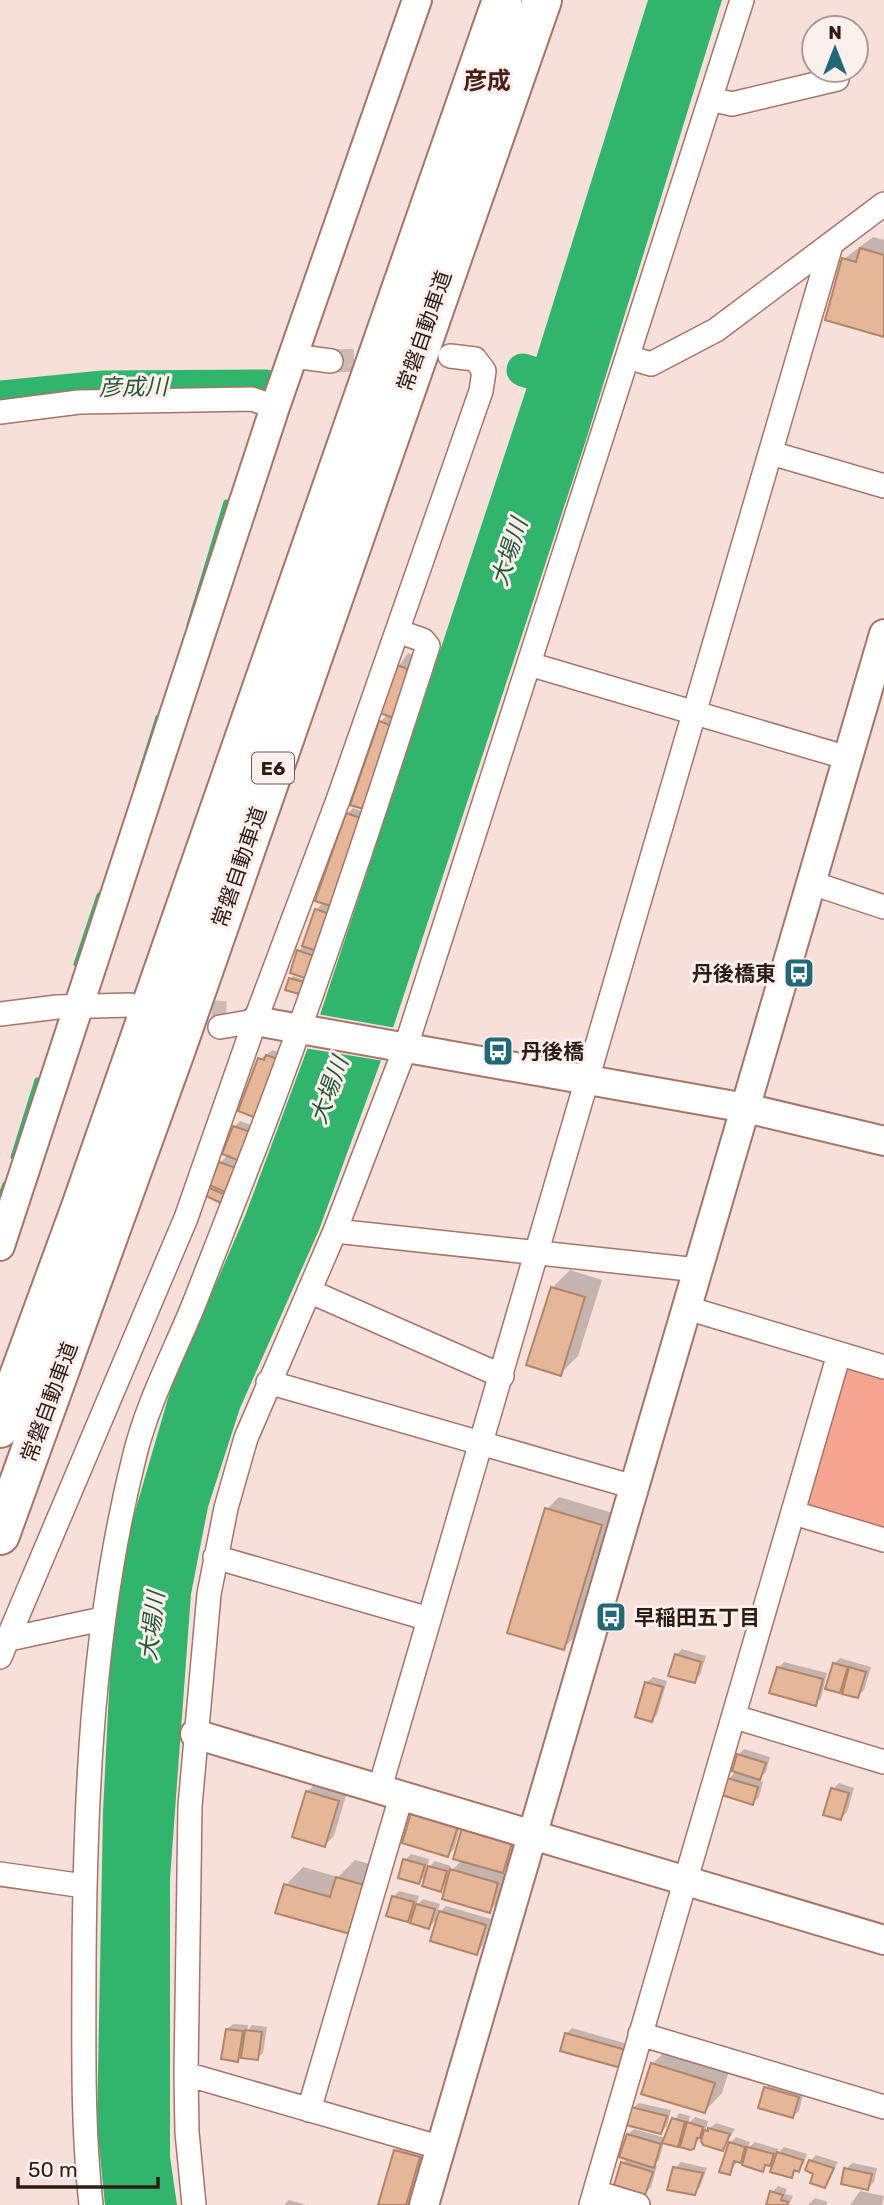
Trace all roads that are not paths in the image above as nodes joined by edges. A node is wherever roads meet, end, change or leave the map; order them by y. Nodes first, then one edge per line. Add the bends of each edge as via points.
1 (417, 0) edge
2 (502, 0) edge
3 (542, 0) edge
4 (742, 0) edge
5 (816, 84) edge
6 (711, 99) junction
7 (884, 204) edge
8 (831, 245) junction
9 (293, 356) junction
10 (450, 356) dead end
11 (628, 357) junction
12 (331, 361) tunnel mouth
13 (275, 407) junction
14 (0, 412) edge
15 (771, 453) junction
16 (884, 486) edge
17 (397, 631) junction
18 (884, 634) edge
19 (529, 664) junction
20 (695, 712) junction
21 (848, 758) junction
22 (812, 883) junction
23 (884, 907) edge
24 (79, 1008) junction
25 (127, 1012) dead end
26 (0, 1014) edge
27 (223, 1020) tunnel mouth
28 (255, 1021) junction
29 (302, 1028) junction
30 (401, 1046) junction
31 (587, 1080) junction
32 (746, 1108) junction
33 (884, 1141) edge
34 (335, 1231) junction
35 (0, 1246) edge
36 (537, 1252) junction
37 (698, 1270) junction
38 (309, 1291) junction
39 (195, 1301) junction
40 (149, 1306) junction
41 (687, 1308) junction
42 (839, 1354) junction
43 (884, 1367) edge
44 (502, 1376) junction
45 (268, 1382) junction
46 (0, 1428) edge
47 (481, 1443) junction
48 (634, 1487) junction
49 (794, 1513) junction
50 (0, 1535) edge
51 (884, 1540) edge
52 (215, 1557) junction
53 (103, 1619) junction
54 (429, 1619) junction
55 (5, 1648) edge
56 (735, 1717) junction
57 (195, 1734) junction
58 (884, 1762) edge
59 (390, 1794) junction
60 (533, 1835) junction
61 (0, 1874) edge
62 (686, 1880) junction
63 (84, 1886) junction
64 (884, 1940) edge
65 (640, 2034) junction
66 (186, 2074) junction
67 (884, 2107) edge
68 (309, 2110) junction
69 (442, 2148) junction
70 (593, 2199) edge
71 (91, 2205) edge
72 (194, 2205) edge
73 (424, 2205) edge
74 (638, 2205) edge

1 - 9 street
2 - 46 highway, 常磐自動車道 / E6
3 - 50 highway, 常磐自動車道 / E6 via 176,1049
4 - 6 street
5 - 6 street via 732,104
6 - 11 street
7 - 8 street
8 - 11 street via 716,330 651,364
8 - 15 street
9 - 12 street
9 - 13 street
10 - 17 street via 475,359 484,371 481,391
11 - 19 street
13 - 14 street via 253,399 79,402
13 - 24 street
15 - 16 street
15 - 20 street
17 - 28 street
17 - 29 street via 428,646
18 - 21 street
19 - 20 street
19 - 30 street
20 - 21 street
20 - 31 street
21 - 22 street
22 - 23 street
22 - 32 street
24 - 25 street
24 - 26 street
24 - 35 street
27 - 28 street
28 - 29 street
28 - 40 street
29 - 30 street
29 - 39 street
30 - 31 street
30 - 34 street
31 - 32 street
31 - 36 street
32 - 33 street
32 - 37 street
34 - 36 street
34 - 38 street
36 - 37 street
36 - 44 street
37 - 41 street
38 - 44 street
38 - 45 street
39 - 40 street
39 - 53 street via 168,1359 136,1450
40 - 55 street
41 - 42 street
41 - 48 street
42 - 43 street
42 - 49 street
44 - 47 street
45 - 47 street
45 - 52 street via 246,1438
47 - 48 street
47 - 54 street
48 - 60 street
49 - 51 street
49 - 56 street
52 - 54 street
52 - 57 street
53 - 55 street
53 - 63 street
54 - 59 street
56 - 58 street
56 - 62 street
57 - 59 street
57 - 66 street
59 - 60 street
59 - 68 street
60 - 62 street
60 - 69 street
61 - 63 street
62 - 64 street
62 - 65 street
63 - 71 street via 84,2120
65 - 67 street
65 - 70 street
66 - 68 street
66 - 72 street
68 - 69 street
69 - 73 street
70 - 74 street

